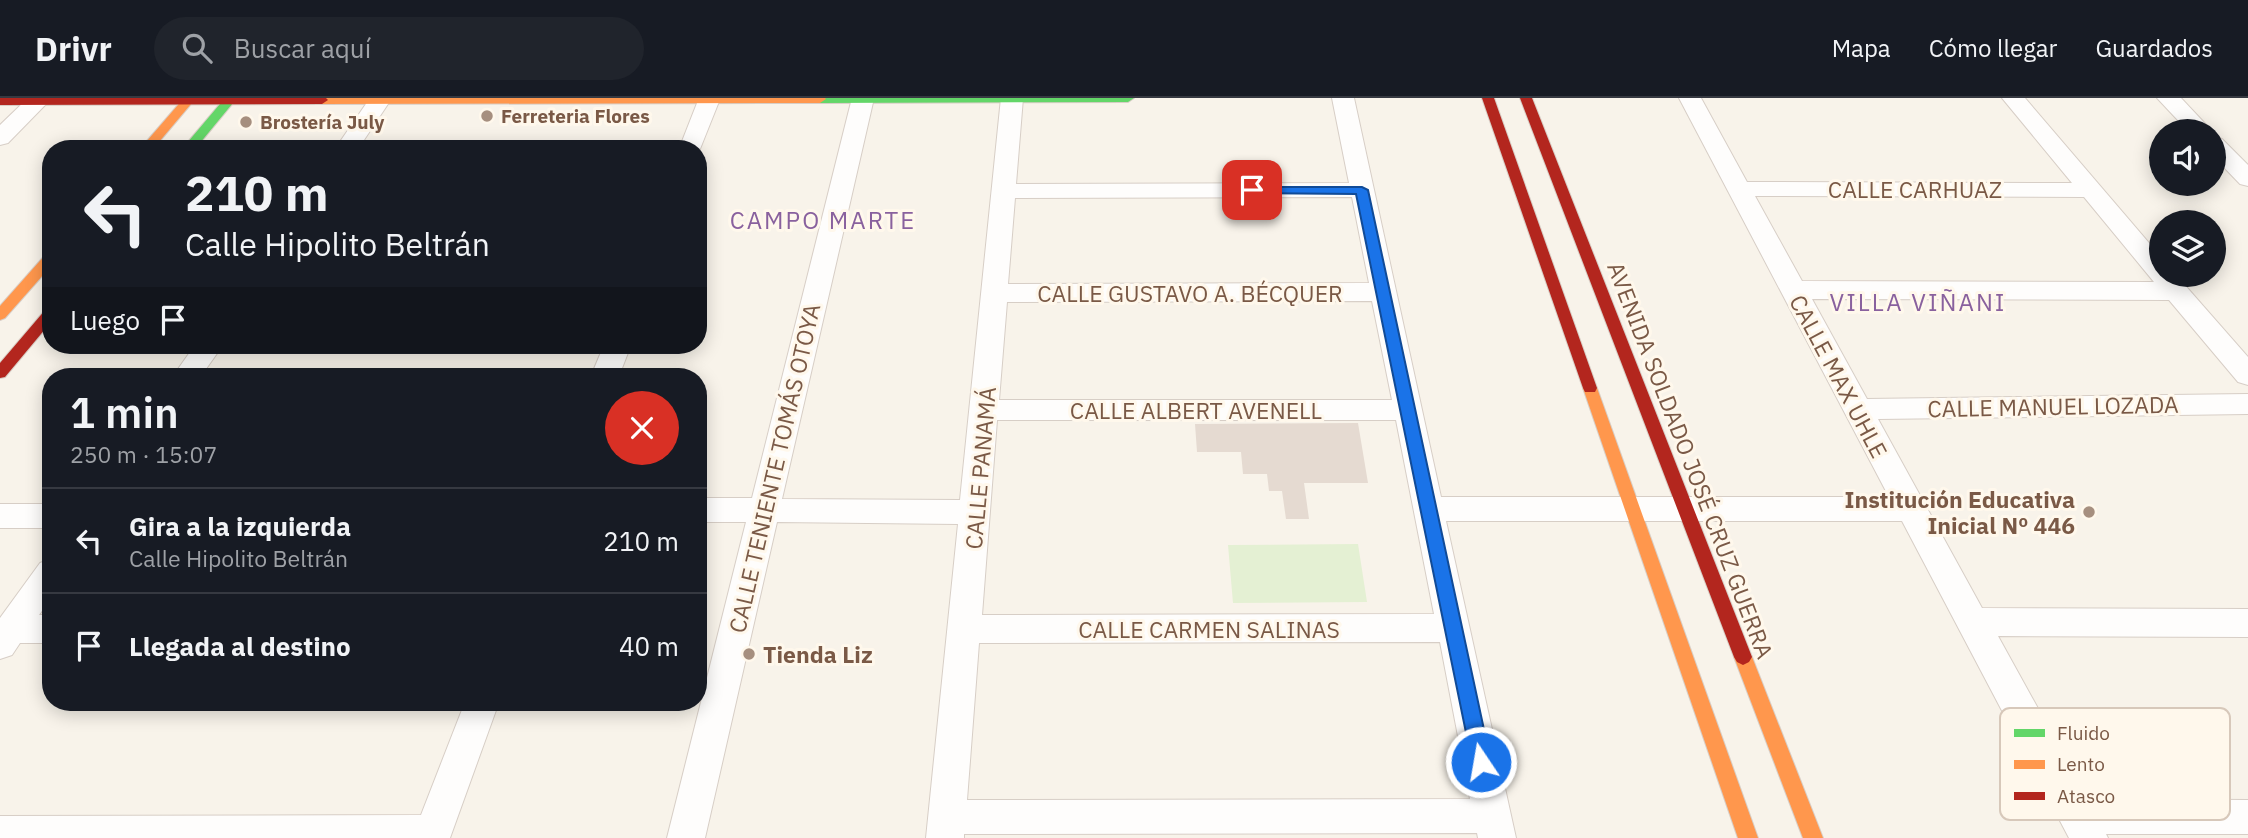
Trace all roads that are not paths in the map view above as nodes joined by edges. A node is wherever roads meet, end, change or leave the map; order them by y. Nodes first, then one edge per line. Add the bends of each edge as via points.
1 (862, 98) edge
2 (1012, 98) edge
3 (1128, 98) edge
4 (1343, 98) edge
5 (1488, 98) edge
6 (1526, 98) edge
7 (1690, 98) edge
8 (2014, 98) edge
9 (2168, 98) edge
10 (40, 99) edge
11 (189, 99) edge
12 (230, 99) edge
13 (381, 99) edge
14 (709, 99) edge
15 (0, 101) edge
16 (2189, 119) edge
17 (0, 138) edge
18 (154, 140) edge
19 (196, 140) edge
20 (352, 140) edge
21 (693, 140) edge
22 (2226, 157) edge
23 (2248, 179) edge
24 (1739, 189) junction
25 (1362, 190) junction
26 (2091, 190) junction
27 (1006, 191) junction
28 (2149, 258) edge
29 (42, 267) edge
30 (2149, 280) edge
31 (2174, 287) edge
32 (1794, 290) junction
33 (1383, 292) junction
34 (996, 293) junction
35 (0, 315) edge
36 (42, 323) edge
37 (0, 373) edge
38 (2248, 375) edge
39 (2248, 404) edge
40 (1857, 409) junction
41 (985, 410) junction
42 (1408, 410) junction
43 (1428, 509) junction
44 (1632, 509) junction
45 (1685, 509) junction
46 (1911, 509) junction
47 (707, 510) edge
48 (764, 511) junction
49 (975, 512) junction
50 (0, 516) edge
51 (42, 516) edge
52 (42, 585) edge
53 (1972, 622) junction
54 (2248, 623) edge
55 (1453, 628) junction
56 (964, 629) junction
57 (42, 631) edge
58 (6, 637) edge
59 (2019, 708) edge
60 (479, 711) edge
61 (2248, 817) edge
62 (2230, 818) edge
63 (2198, 820) edge
64 (946, 827) edge
65 (1495, 827) edge
66 (2083, 827) edge
67 (0, 834) edge
68 (432, 835) edge
69 (686, 838) edge
70 (1748, 838) edge
71 (1813, 838) edge

1 - 2 street
1 - 14 street
1 - 48 street, CALLE TENIENTE TOMÁS OTOYA
2 - 3 street
2 - 27 street, CALLE PANAMÁ
4 - 25 street
5 - 44 street
6 - 45 street, AVENIDA SOLDADO JOSÉ CRUZ GUERRA
7 - 24 street, CALLE MAX UHLE
8 - 26 street
9 - 16 street
10 - 11 street
10 - 15 street
10 - 17 street
11 - 12 street
11 - 18 street
12 - 13 street
12 - 19 street
13 - 14 street
13 - 20 street
14 - 21 street
22 - 23 street
24 - 26 street, CALLE CARHUAZ
24 - 32 street, CALLE MAX UHLE
25 - 27 street
25 - 33 street
26 - 28 street
27 - 34 street, CALLE PANAMÁ
29 - 35 street
30 - 32 street
31 - 38 street
32 - 40 street, CALLE MAX UHLE
33 - 34 street, CALLE GUSTAVO A. BÉCQUER
33 - 42 street
34 - 41 street, CALLE PANAMÁ
36 - 37 street
39 - 40 street, CALLE MANUEL LOZADA
40 - 46 street, CALLE MAX UHLE
41 - 42 street, CALLE ALBERT AVENELL
41 - 49 street, CALLE PANAMÁ
42 - 43 street
43 - 44 street
43 - 55 street
44 - 45 street
44 - 70 street
45 - 46 street
45 - 71 street, AVENIDA SOLDADO JOSÉ CRUZ GUERRA
46 - 53 street, CALLE MAX UHLE
47 - 48 street
48 - 49 street
48 - 69 street, CALLE TENIENTE TOMÁS OTOYA
49 - 56 street, CALLE PANAMÁ
50 - 51 street
52 - 58 street
53 - 54 street
53 - 59 street, CALLE MAX UHLE
55 - 56 street, CALLE CARMEN SALINAS
55 - 65 street
56 - 64 street, CALLE PANAMÁ
57 - 58 street
60 - 68 street
61 - 62 street
63 - 66 street
64 - 65 street
67 - 68 street

